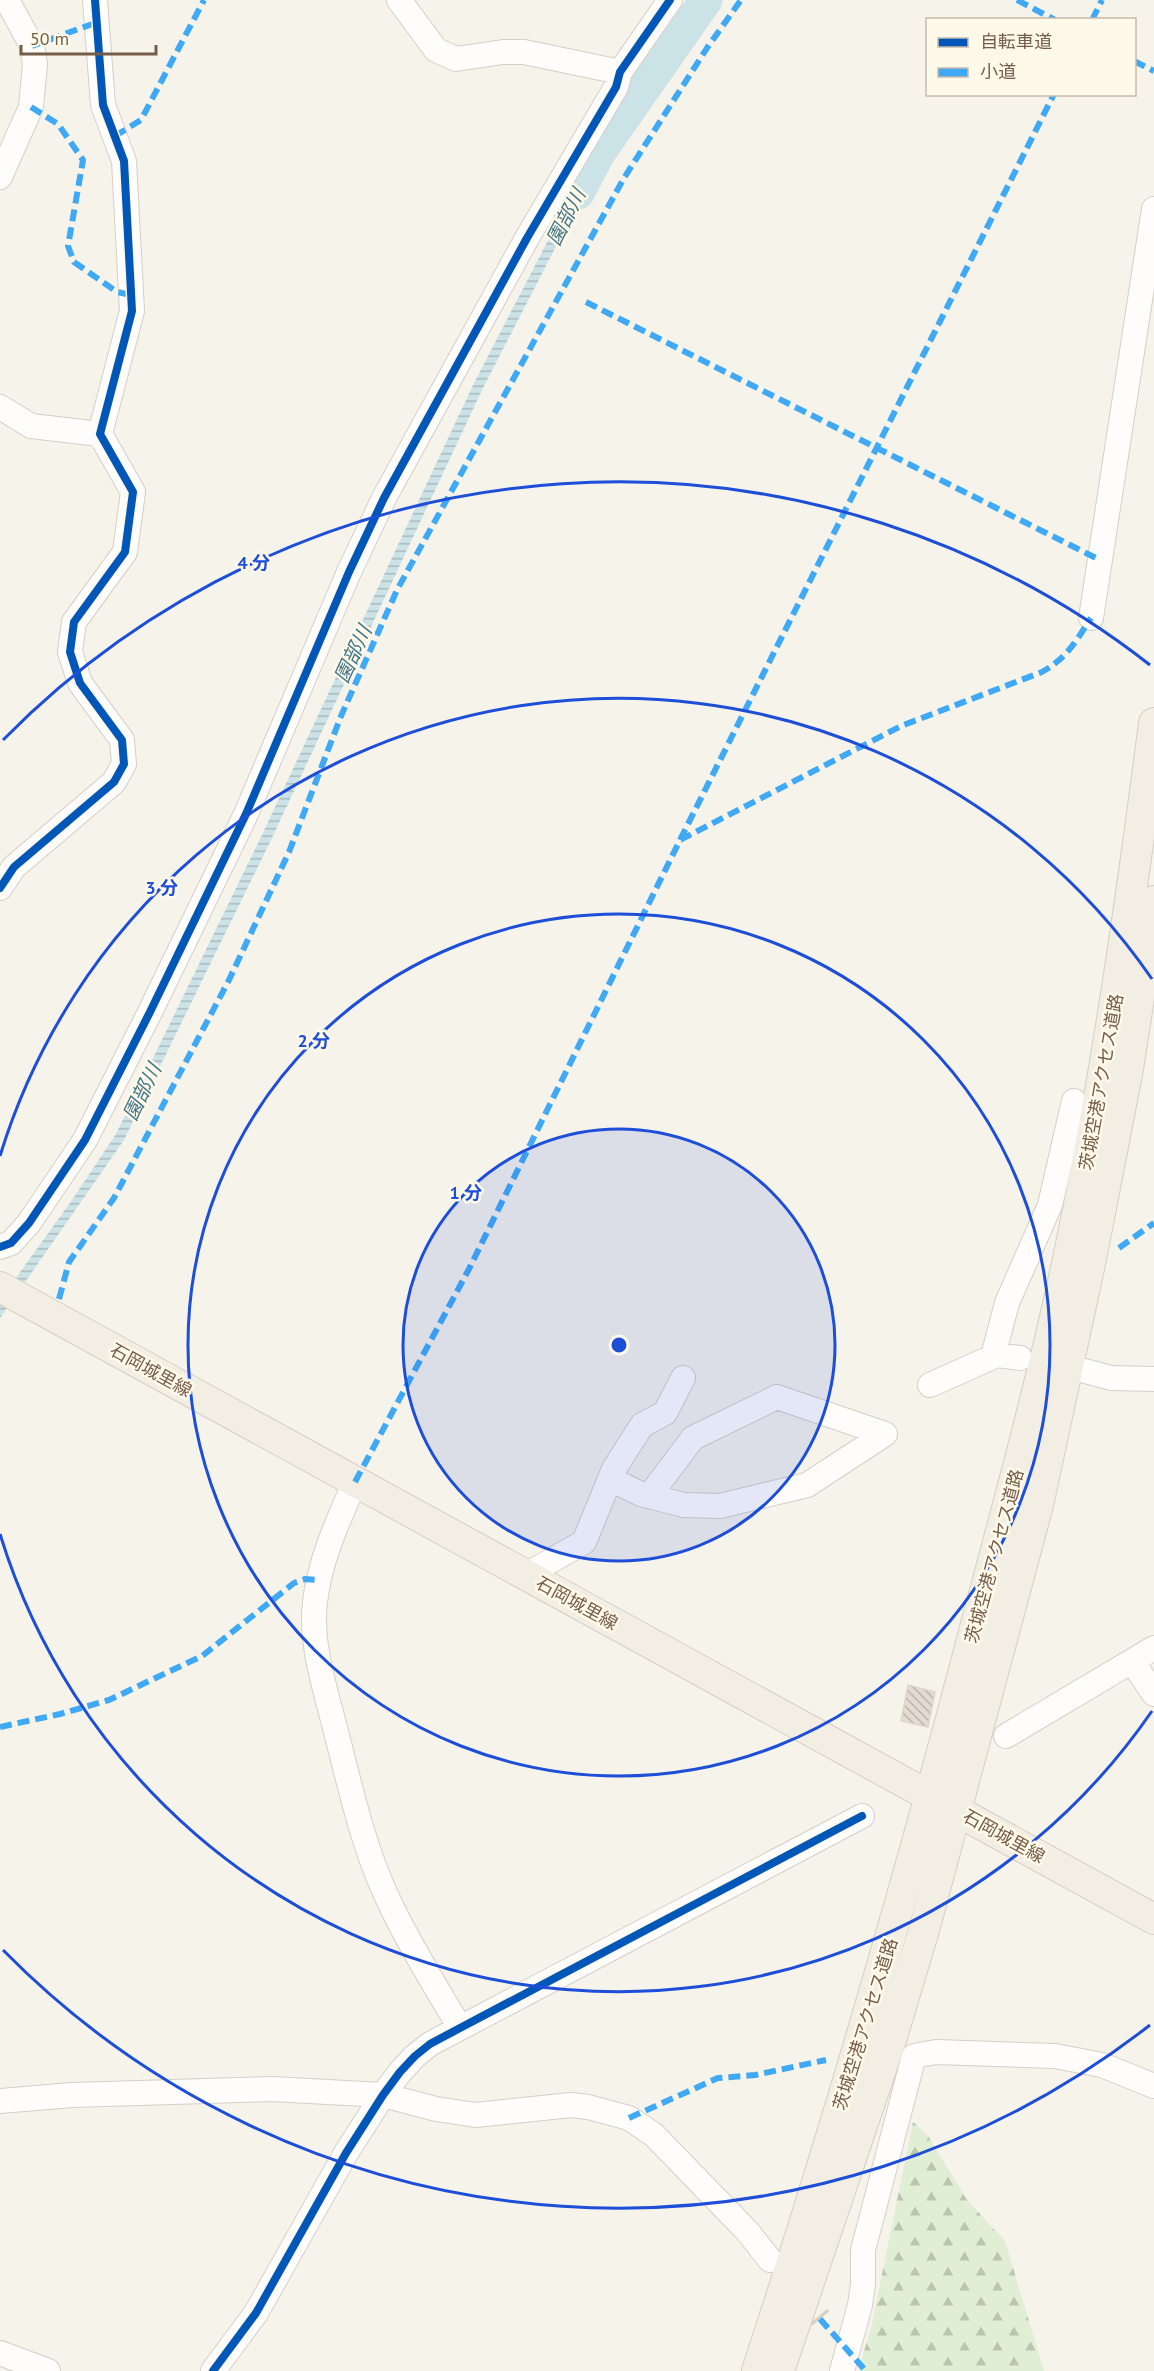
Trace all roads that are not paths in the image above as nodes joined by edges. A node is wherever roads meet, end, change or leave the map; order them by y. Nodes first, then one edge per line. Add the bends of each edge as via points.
1 (7, 0) edge
2 (94, 0) edge
3 (399, 0) edge
4 (670, 0) edge
5 (620, 72) junction
6 (0, 177) edge
7 (1154, 209) edge
8 (1147, 306) edge
9 (0, 407) edge
10 (100, 434) junction
11 (1091, 618) dead end
12 (1154, 723) edge
13 (0, 888) edge
14 (1154, 902) edge
15 (1074, 1101) dead end
16 (0, 1247) edge
17 (0, 1287) edge
18 (993, 1356) junction
19 (1020, 1358) dead end
20 (1084, 1371) dead end
21 (682, 1378) dead end
22 (1154, 1379) edge
23 (930, 1385) dead end
24 (610, 1479) junction
25 (355, 1482) junction
26 (650, 1495) junction
27 (526, 1575) junction
28 (1154, 1648) edge
29 (1132, 1661) junction
30 (1154, 1694) edge
31 (1006, 1736) dead end
32 (930, 1795) junction
33 (956, 1810) junction
34 (862, 1816) dead end
35 (1154, 1919) edge
36 (460, 2028) junction
37 (1154, 2086) edge
38 (383, 2095) junction
39 (0, 2101) edge
40 (770, 2260) dead end
41 (0, 2353) edge
42 (48, 2371) edge
43 (213, 2371) edge
44 (757, 2371) edge
45 (779, 2371) edge
46 (842, 2371) edge

1 - 6 street via 32,46 35,64 31,107
2 - 10 street via 103,105 124,161 132,311
3 - 5 street via 436,50 456,59 503,51 524,52
4 - 5 street
5 - 16 street via 616,87 527,238 384,498 246,814 85,1140 29,1223 11,1243
7 - 8 street
8 - 11 street
9 - 10 street via 31,426
10 - 13 street via 133,492 127,542 125,552 74,622 70,652 80,683 122,740 124,764 114,782 14,867
12 - 32 main road, 茨城空港アクセス道路 via 1130,915 1069,1255 1027,1433
14 - 33 main road, 茨城空港アクセス道路 via 1096,1237 1040,1494
15 - 18 street via 1050,1205 1007,1303
17 - 25 main road, 石岡城里線
18 - 19 street
18 - 23 street
20 - 22 street via 1111,1378
21 - 24 street via 665,1413 642,1425
24 - 26 street
24 - 27 street via 584,1542
25 - 27 main road, 石岡城里線
25 - 36 street via 331,1536 318,1580 317,1652 362,1831 386,1896
26 - 26 street via 693,1438 777,1397 885,1434 807,1485 720,1506 684,1505
27 - 32 main road, 石岡城里線
28 - 29 street
29 - 30 street
29 - 31 street
32 - 33 main road, 石岡城里線
32 - 44 main road, 茨城空港アクセス道路 via 859,2046
33 - 35 main road, 石岡城里線
33 - 45 main road, 茨城空港アクセス道路 via 891,2040
34 - 36 street
36 - 38 street via 415,2056
37 - 46 street via 1102,2065 1055,2056 936,2052 914,2056 863,2250 860,2305
38 - 39 street via 272,2089
38 - 40 street via 476,2115 571,2105 629,2118 654,2135
38 - 43 street via 256,2313
41 - 42 street

